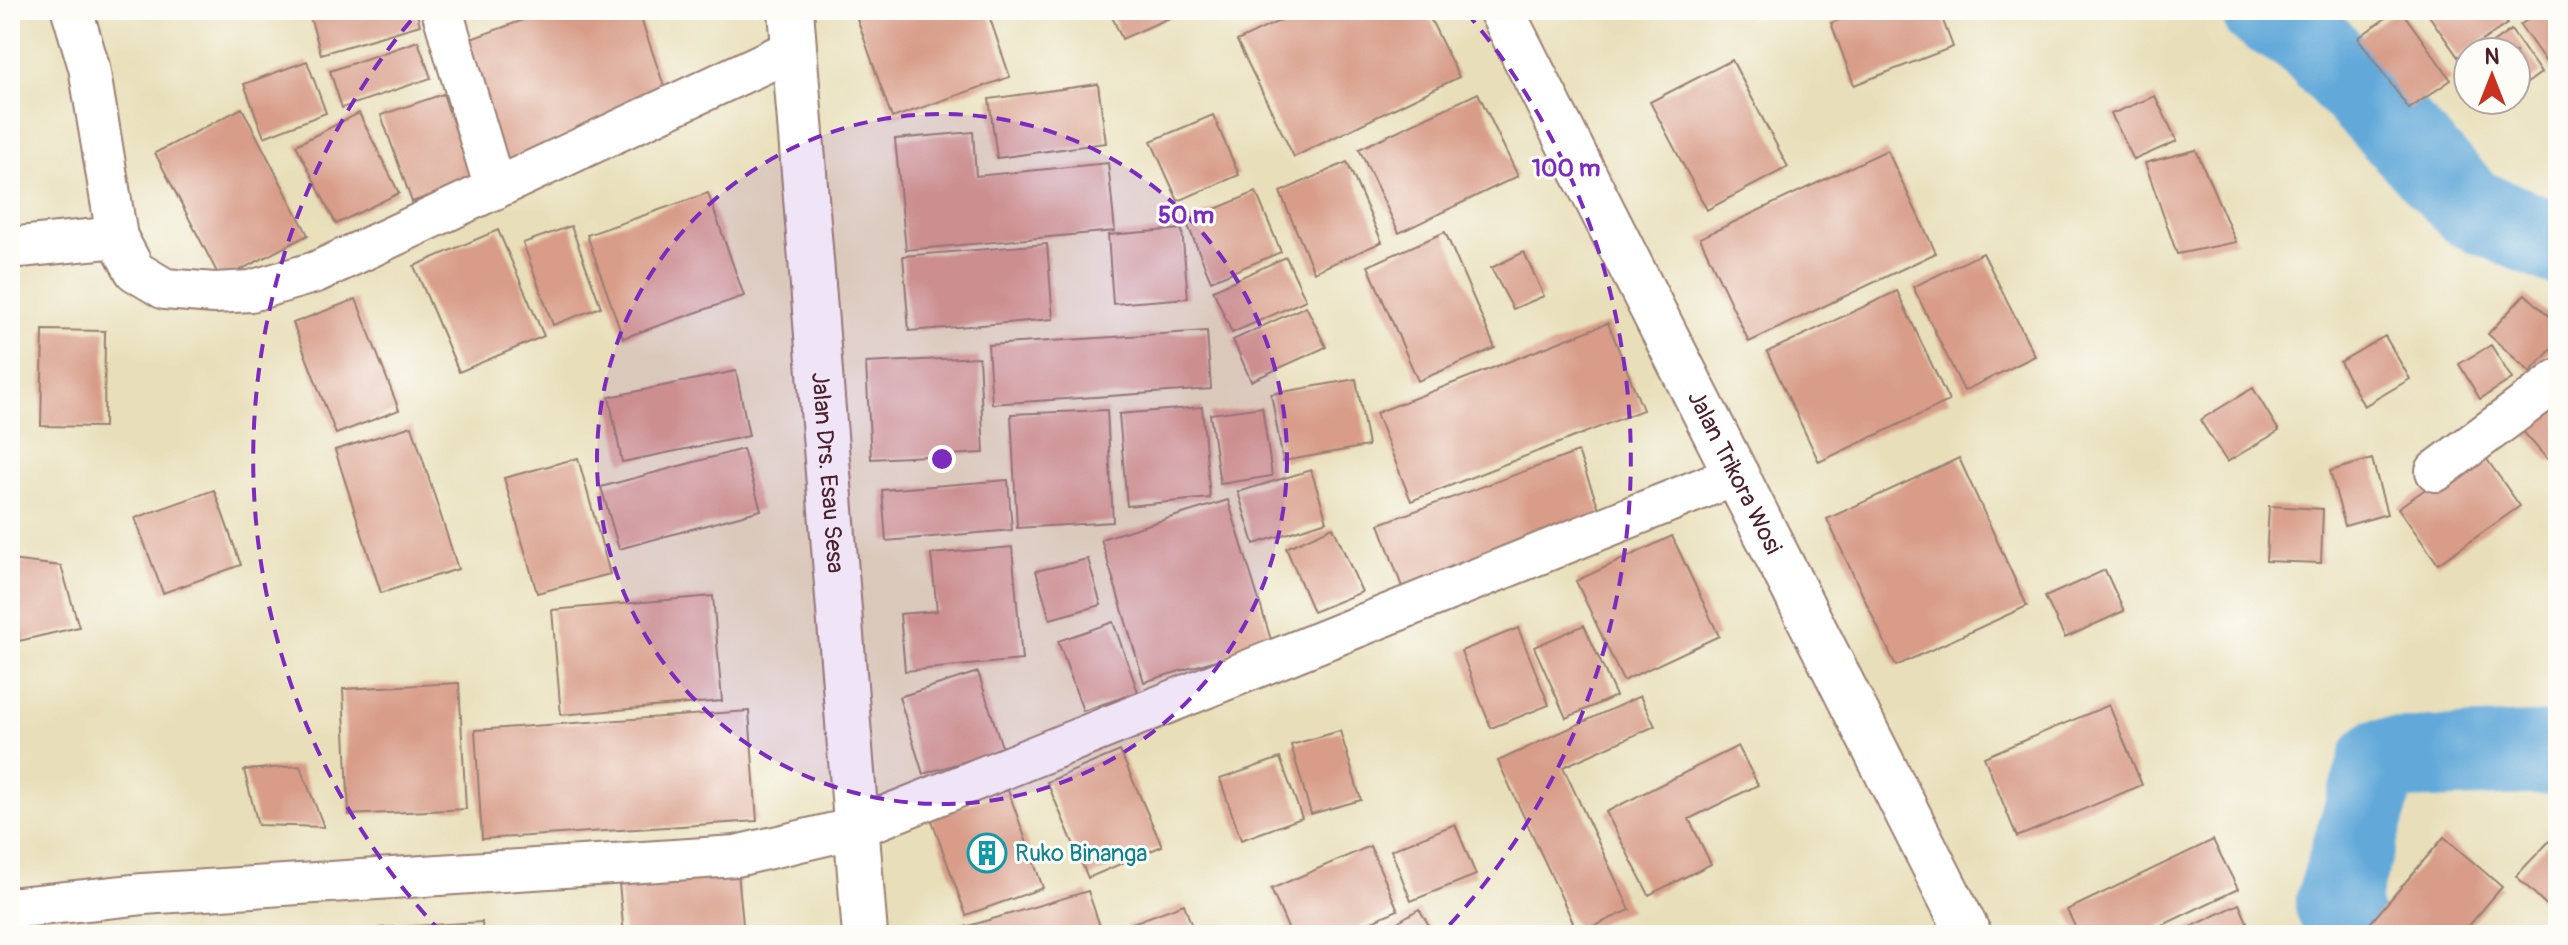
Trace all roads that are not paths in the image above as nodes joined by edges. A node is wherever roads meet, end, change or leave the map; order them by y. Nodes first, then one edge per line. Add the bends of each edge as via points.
1 (72, 10) edge
2 (442, 10) edge
3 (1501, 10) edge
4 (793, 30) edge
5 (495, 189) junction
6 (117, 237) junction
7 (10, 248) edge
8 (2558, 380) edge
9 (2436, 471) dead end
10 (1738, 474) junction
11 (856, 828) junction
12 (10, 908) edge
13 (865, 935) edge
14 (1969, 935) edge

1 - 6 street via 89,67
2 - 5 street
3 - 10 main road, Jalan Trikora Wosi
4 - 5 street
4 - 11 main road, Jalan Drs. Esau Sesa
5 - 6 street via 316,272 251,291 165,289 135,271
6 - 7 street
8 - 9 street
10 - 11 street
10 - 14 main road, Jalan Trikora Wosi
11 - 12 street via 736,856 143,894
11 - 13 main road, Jalan Drs. Esau Sesa

